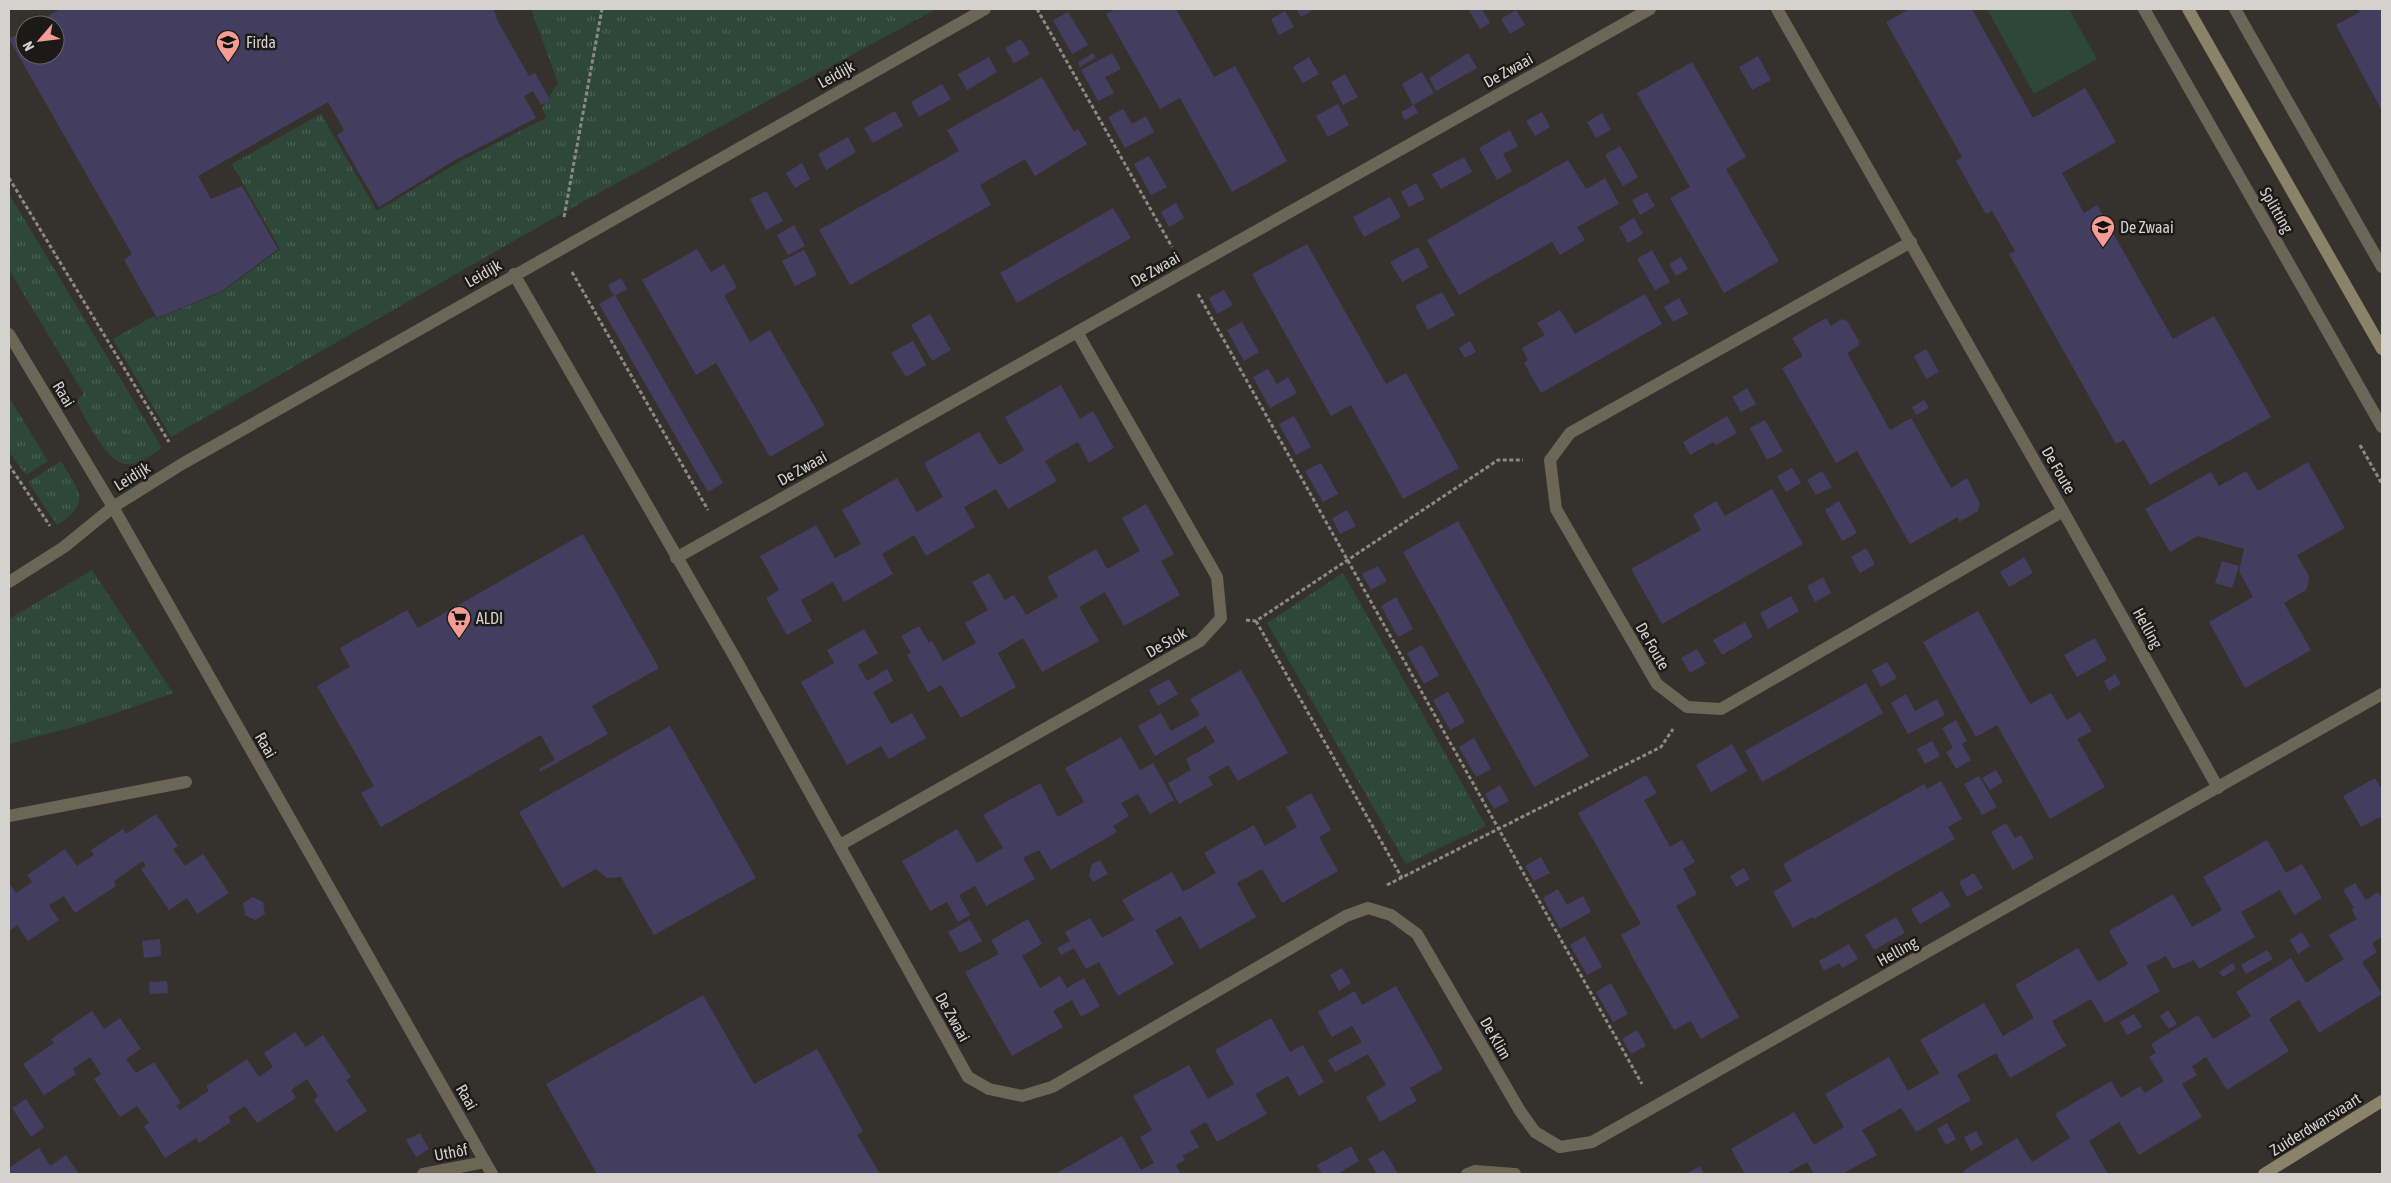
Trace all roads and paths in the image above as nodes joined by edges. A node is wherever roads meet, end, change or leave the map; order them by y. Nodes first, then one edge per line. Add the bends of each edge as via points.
1 (602, 9) edge
2 (985, 9) edge
3 (1038, 9) edge
4 (1650, 9) edge
5 (1777, 9) edge
6 (2144, 9) edge
7 (2188, 9) edge
8 (2235, 9) edge
9 (9, 178) edge
10 (1911, 242) junction
11 (558, 249) junction
12 (2382, 267) edge
13 (1185, 271) junction
14 (514, 274) junction
15 (1078, 332) junction
16 (9, 334) edge
17 (2382, 350) edge
18 (2382, 427) edge
19 (1550, 460) junction
20 (182, 464) junction
21 (9, 465) edge
22 (113, 507) junction
23 (2064, 511) junction
24 (720, 532) junction
25 (64, 548) junction
26 (676, 558) junction
27 (1347, 560) junction
28 (9, 582) edge
29 (1221, 618) junction
30 (1256, 621) junction
31 (2382, 694) edge
32 (1687, 707) junction
33 (186, 782) dead end
34 (2218, 788) junction
35 (9, 816) edge
36 (1499, 829) junction
37 (840, 845) junction
38 (1402, 878) junction
39 (1368, 908) junction
40 (2382, 1101) edge
41 (1655, 1106) junction
42 (1592, 1142) joint
43 (485, 1162) junction
44 (423, 1174) edge
45 (492, 1174) edge
46 (1467, 1174) edge
47 (1515, 1174) edge
48 (2264, 1174) edge

1 - 11 path
2 - 11 street, Leidijk
3 - 13 path
4 - 13 street, De Zwaai
5 - 10 street
6 - 18 street, Splitting
7 - 17 main road, Splitting
8 - 12 street
9 - 20 path
10 - 19 street via 1570,433
10 - 23 street, De Foute
11 - 14 street, Leidijk
11 - 24 path
13 - 15 street, De Zwaai
13 - 27 path
14 - 20 street, Leidijk
14 - 26 street, De Zwaai
15 - 24 street, De Zwaai
15 - 29 street via 1217,577
16 - 22 street, Raai
19 - 27 path via 1498,460
19 - 32 street, De Foute via 1556,509 1657,684
20 - 22 street, Leidijk
21 - 25 path
22 - 25 street, Leidijk
22 - 43 street, Raai
23 - 32 street, De Foute via 1722,709
23 - 34 street, Helling
24 - 26 street, De Zwaai
25 - 28 street, Leidijk
26 - 37 street, De Zwaai
27 - 30 path
27 - 36 path
29 - 30 path
29 - 37 street, De Stok via 1200,641
30 - 38 path
31 - 34 street, Helling
32 - 36 path via 1661,747
33 - 35 street
34 - 41 street, Helling
36 - 38 path
36 - 41 path
37 - 39 street, De Zwaai via 968,1077 989,1089 1022,1096 1052,1087 1346,916
38 - 39 path via 1380,889
39 - 42 street, De Klim via 1391,915 1417,934 1535,1132 1560,1147
40 - 48 main road, Zuiderdwarsvaart
41 - 42 street, Helling
43 - 44 street, Uthôf
43 - 45 street, Raai
46 - 47 street via 1475,1171

